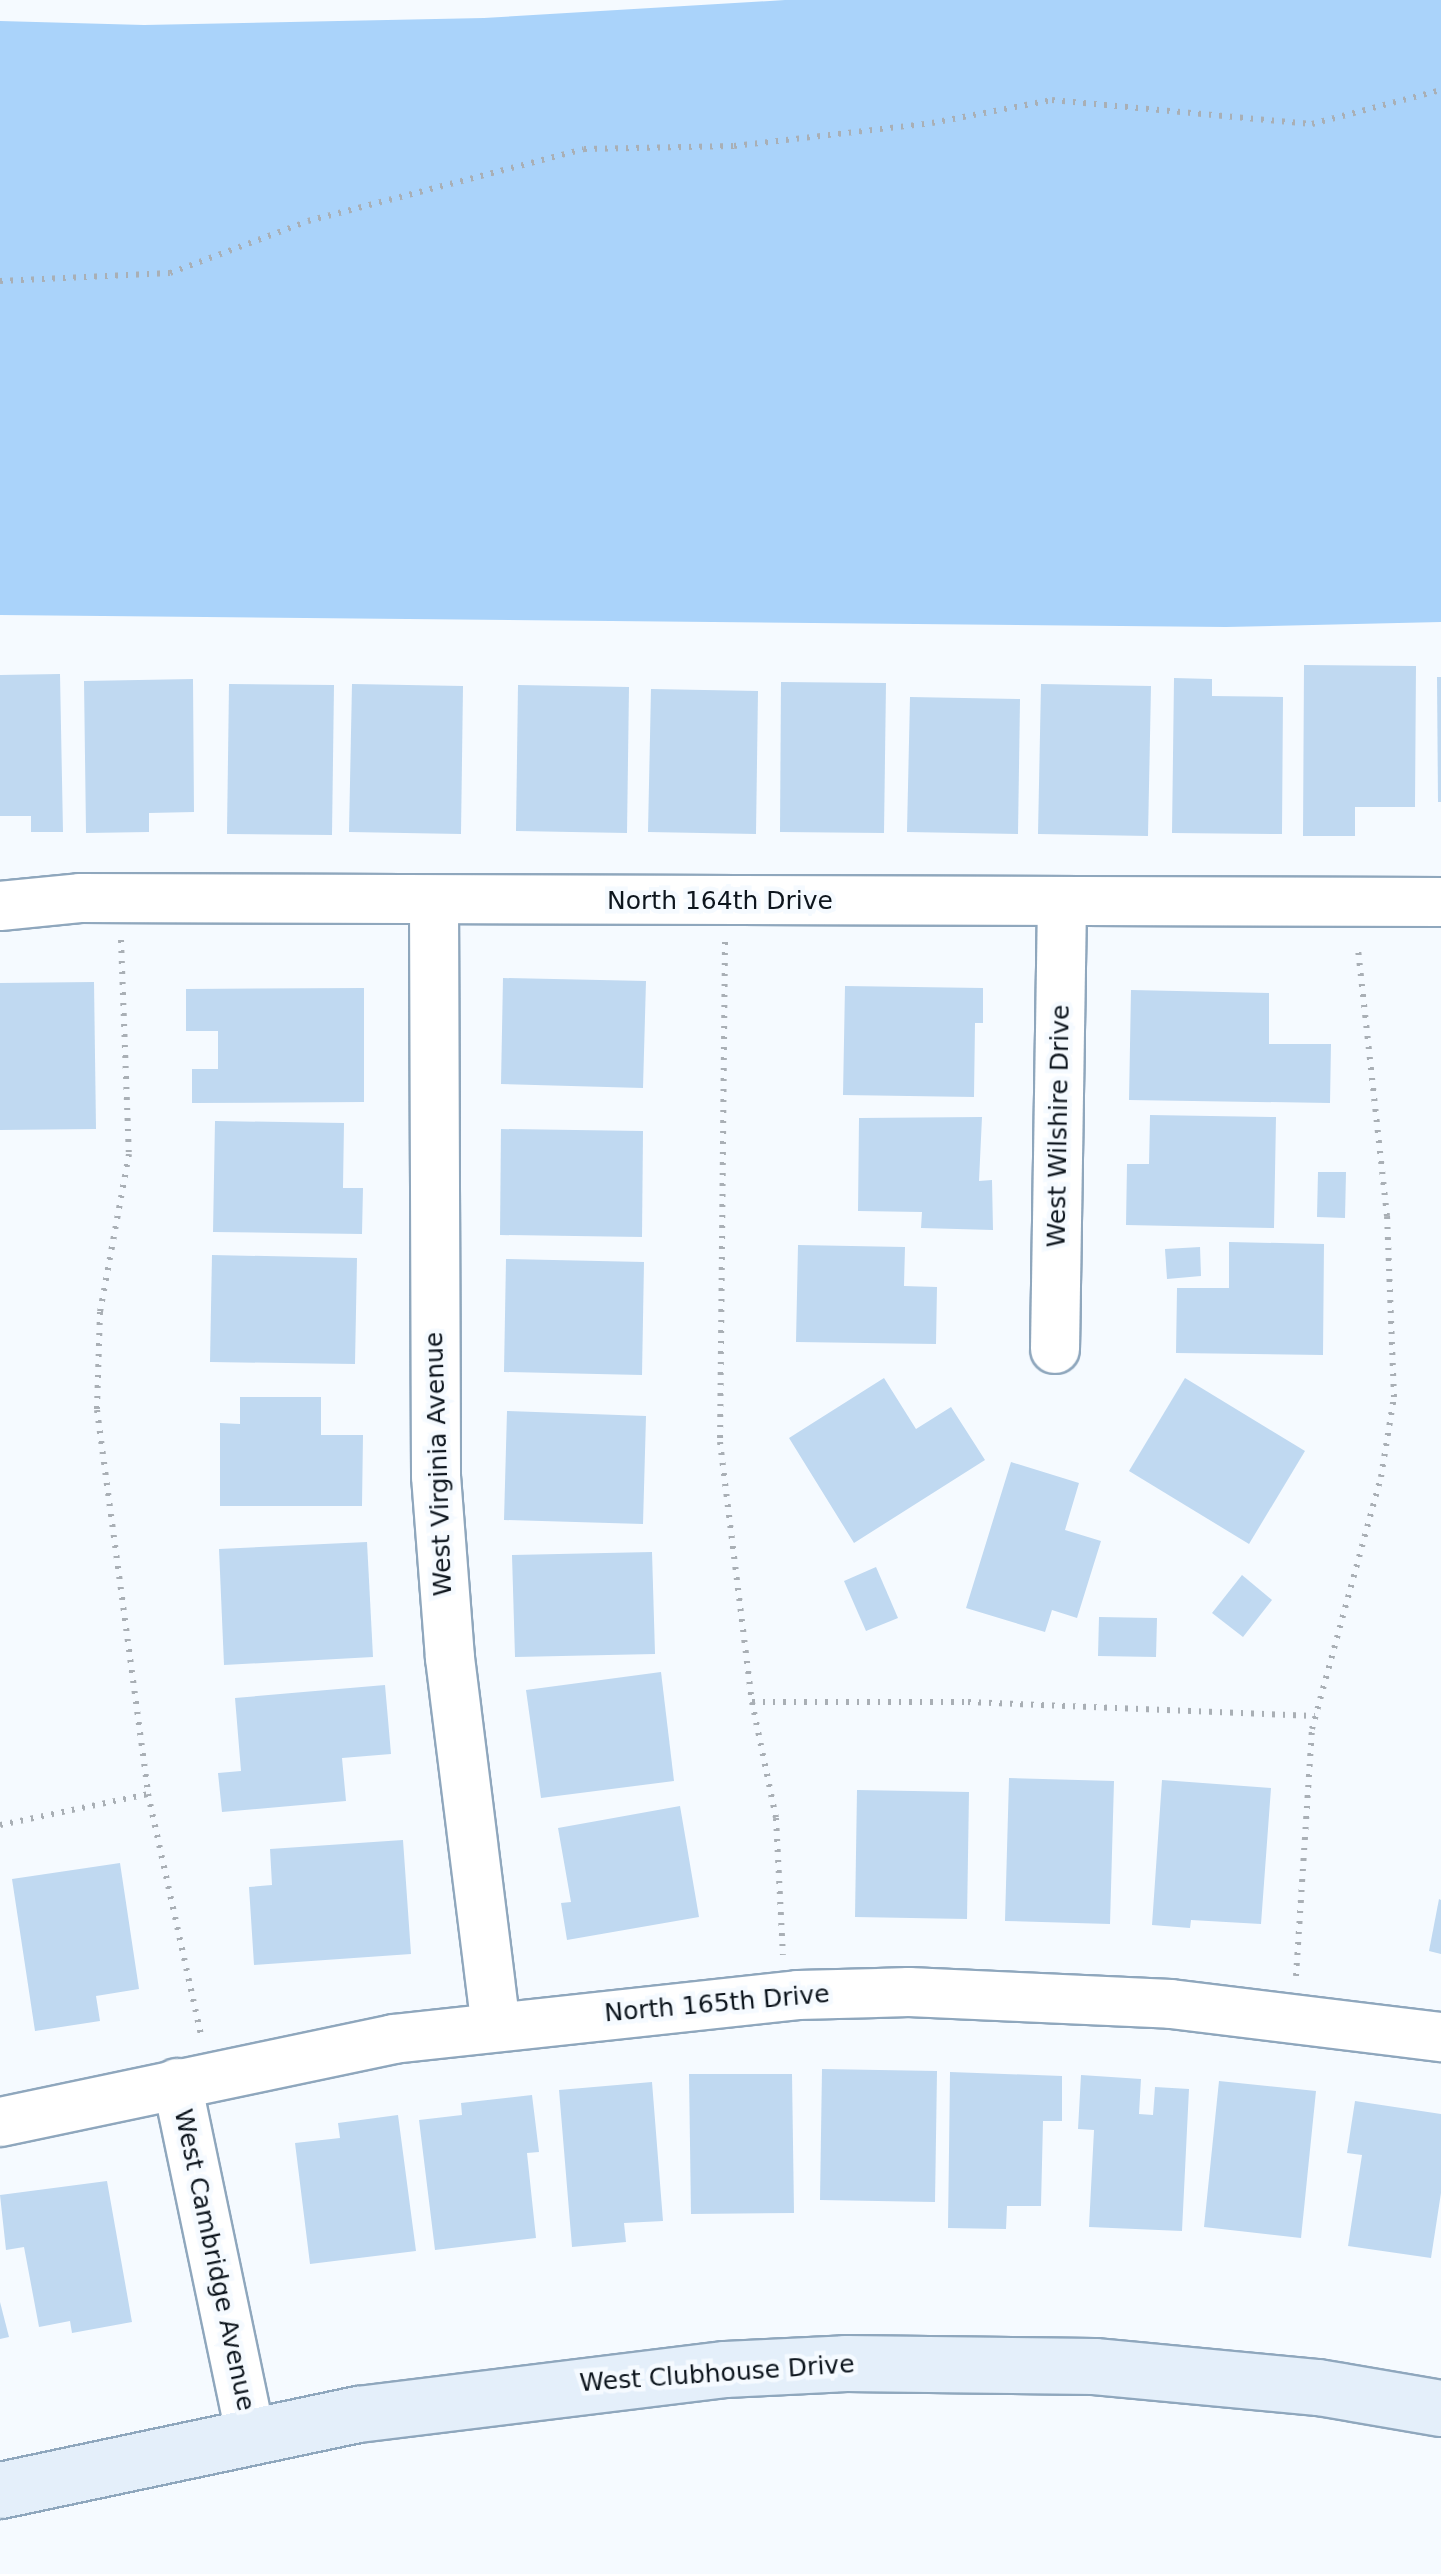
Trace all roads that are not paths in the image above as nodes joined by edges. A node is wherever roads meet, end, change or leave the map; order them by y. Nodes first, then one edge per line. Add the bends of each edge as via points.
1 (434, 900) junction
2 (1441, 902) edge
3 (1062, 903) junction
4 (0, 906) edge
5 (1055, 1349) dead end
6 (496, 2025) junction
7 (1441, 2037) edge
8 (195, 2079) junction
9 (0, 2122) edge
10 (1441, 2408) edge
11 (251, 2437) junction
12 (0, 2490) edge

1 - 3 street, North 164th Drive
1 - 4 street, North 164th Drive via 122,898
1 - 6 street, West Virginia Avenue via 436,1476 450,1658
2 - 3 street, North 164th Drive
3 - 5 street, West Wilshire Drive
6 - 7 street, North 165th Drive via 784,1996 1019,1996
6 - 8 street, North 165th Drive
8 - 9 street, North 165th Drive
8 - 11 street, West Cambridge Avenue
10 - 11 street, West Clubhouse Drive via 1318,2387 1094,2366 846,2363 522,2391
11 - 12 street, West Clubhouse Drive

